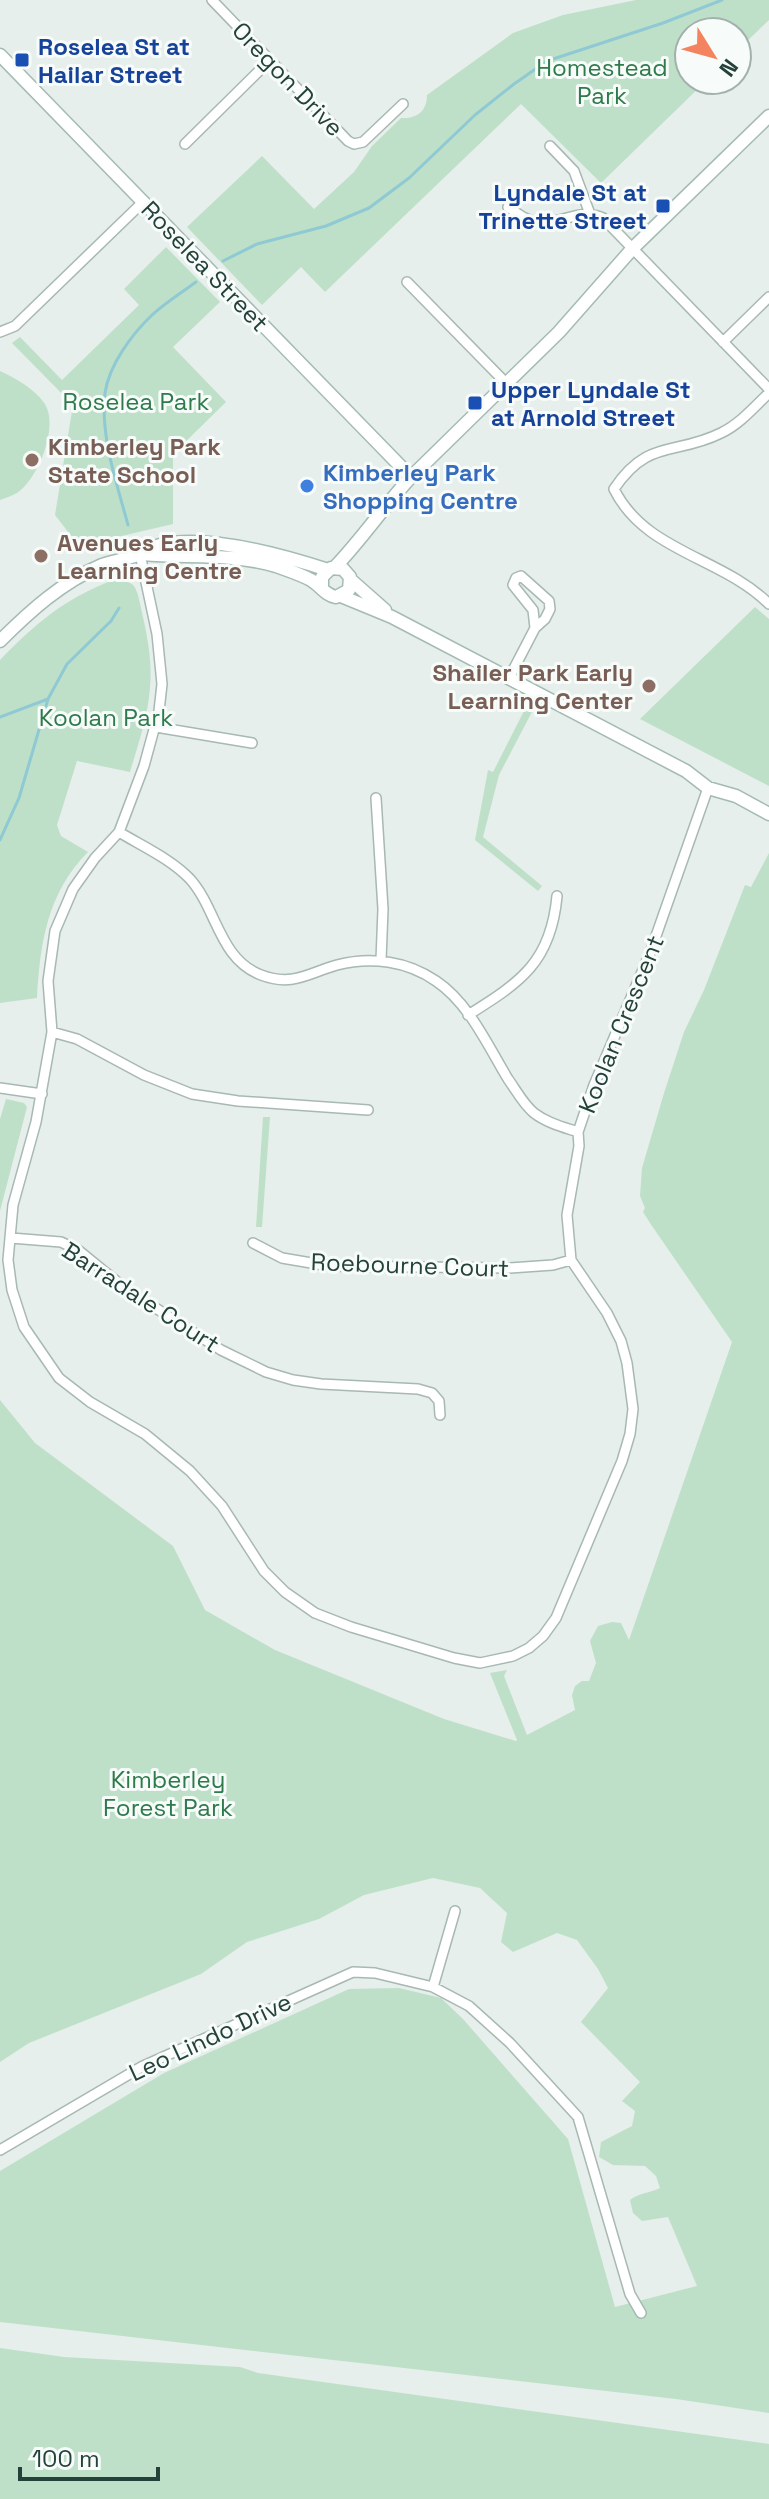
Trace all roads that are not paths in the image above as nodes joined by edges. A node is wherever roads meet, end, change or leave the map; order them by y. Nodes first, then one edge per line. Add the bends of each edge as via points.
1 (212, 0) edge
2 (0, 55) edge
3 (270, 60) junction
4 (403, 104) dead end
5 (769, 116) edge
6 (185, 144) dead end
7 (550, 146) dead end
8 (143, 202) junction
9 (508, 207) dead end
10 (590, 214) junction
11 (633, 248) junction
12 (407, 282) dead end
13 (769, 297) edge
14 (0, 332) edge
15 (723, 342) junction
16 (507, 384) junction
17 (769, 391) edge
18 (411, 477) junction
19 (363, 538) junction
20 (210, 550) junction
21 (140, 554) junction
22 (332, 568) junction
23 (350, 577) junction
24 (322, 587) junction
25 (341, 596) junction
26 (769, 604) edge
27 (392, 617) junction
28 (6, 628) edge
29 (535, 628) junction
30 (0, 641) edge
31 (509, 678) junction
32 (156, 727) junction
33 (252, 743) dead end
34 (708, 788) junction
35 (376, 798) dead end
36 (769, 814) edge
37 (119, 832) junction
38 (557, 896) dead end
39 (381, 960) junction
40 (468, 1015) junction
41 (52, 1032) junction
42 (0, 1088) edge
43 (42, 1094) junction
44 (368, 1110) dead end
45 (578, 1132) junction
46 (11, 1238) junction
47 (253, 1243) dead end
48 (571, 1260) junction
49 (440, 1415) dead end
50 (455, 1911) dead end
51 (433, 1987) junction
52 (0, 2150) edge
53 (641, 2313) dead end

1 - 3 street, Oregon Drive
2 - 8 street, Roselea Street
3 - 4 street, Oregon Drive via 354,144 373,135
3 - 6 street
5 - 11 street
7 - 10 street via 574,171
8 - 14 street via 15,326
8 - 18 street, Roselea Street
9 - 10 street via 535,222
10 - 11 street via 603,218
11 - 15 street
11 - 16 street
12 - 16 street
13 - 15 street
15 - 17 street
16 - 18 street
17 - 26 street via 735,426 642,458 614,489 650,532 728,572
18 - 19 street
19 - 22 street
19 - 23 street
20 - 21 street
20 - 22 street
20 - 24 street via 274,566
21 - 28 street via 74,579
21 - 32 street, Koolan Crescent via 161,667
22 - 23 street via 343,569
22 - 24 street via 322,577
23 - 25 street via 349,590
23 - 27 street
24 - 25 street via 327,594
25 - 27 street
27 - 31 street
28 - 30 street
29 - 29 street via 533,610 513,585 521,576 550,604
29 - 31 street
31 - 34 street via 686,771
32 - 33 street
32 - 37 street, Koolan Crescent
34 - 36 street
34 - 45 street, Koolan Crescent via 650,953
35 - 39 street
37 - 39 street via 189,878 230,950 249,969 281,980 297,979 336,965
37 - 41 street, Koolan Crescent via 73,889 55,931 48,981
38 - 40 street via 555,921 535,965
39 - 40 street via 424,974
40 - 45 street via 526,1105 551,1123
41 - 43 street, Koolan Crescent
41 - 44 street via 192,1094
42 - 43 street
43 - 46 street, Koolan Crescent via 13,1205
45 - 48 street, Koolan Crescent via 567,1215
46 - 48 street, Koolan Crescent via 9,1271 17,1309 31,1340 59,1378 145,1434 190,1471 285,1592 342,1624 480,1663 529,1648 556,1618 630,1434 632,1386 621,1341
46 - 49 street, Barradale Court via 61,1242 78,1250 126,1289 221,1350 266,1372 321,1384 418,1389 439,1401
47 - 48 street, Roebourne Court via 282,1258 329,1266 521,1268
50 - 51 street
51 - 52 street, Leo Lindo Drive via 353,1972 143,2066
51 - 53 street, Leo Lindo Drive via 484,2019 578,2117 630,2294

